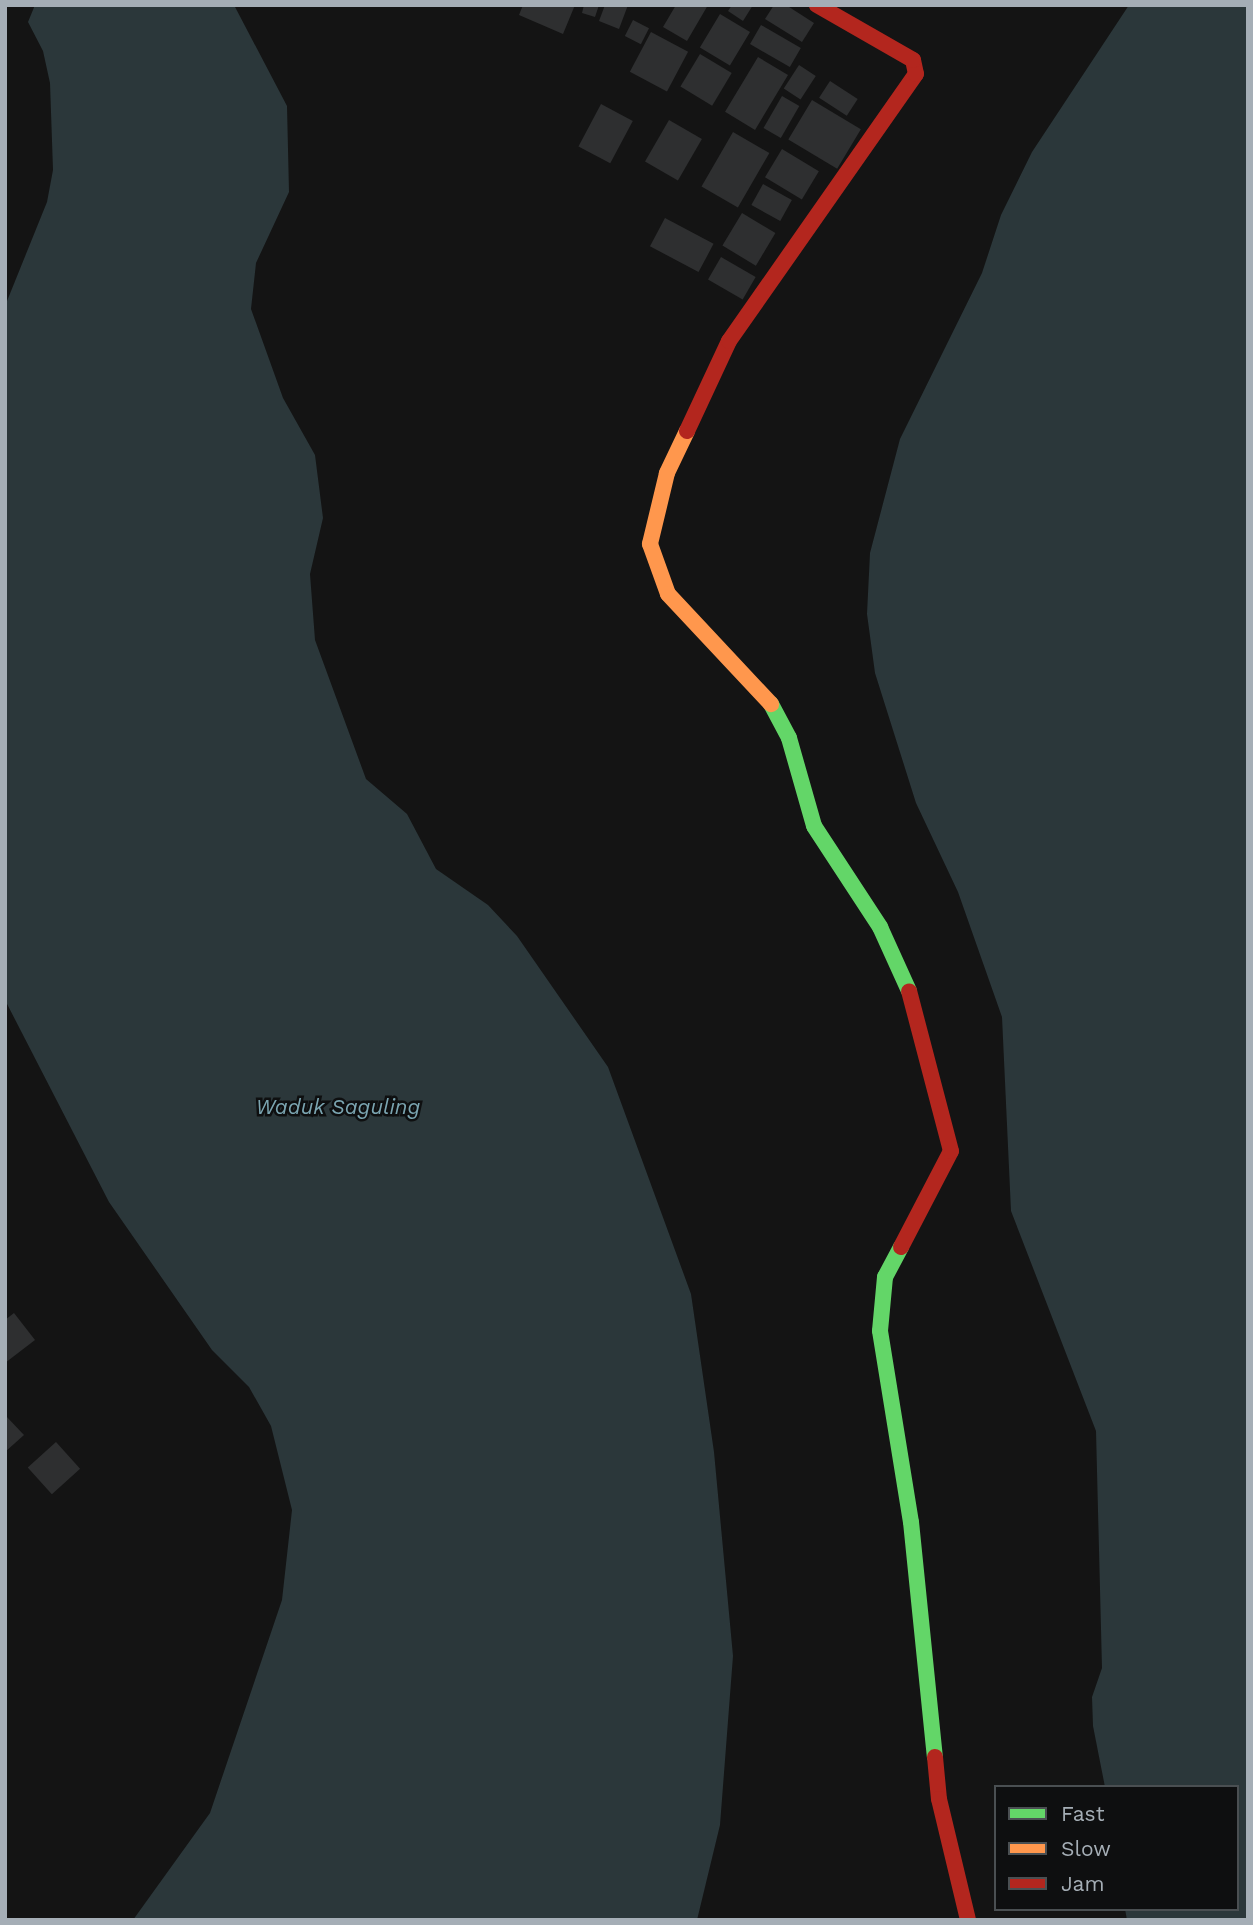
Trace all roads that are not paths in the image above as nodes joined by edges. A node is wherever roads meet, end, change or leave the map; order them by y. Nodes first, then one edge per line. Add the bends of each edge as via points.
1 (817, 5) edge
2 (968, 1920) edge

1 - 2 street via 913,60 916,74 729,341 667,473 650,544 668,594 768,697 784,728 814,826 880,927 916,1007 948,1138 951,1151 885,1277 880,1331 911,1522 939,1799

